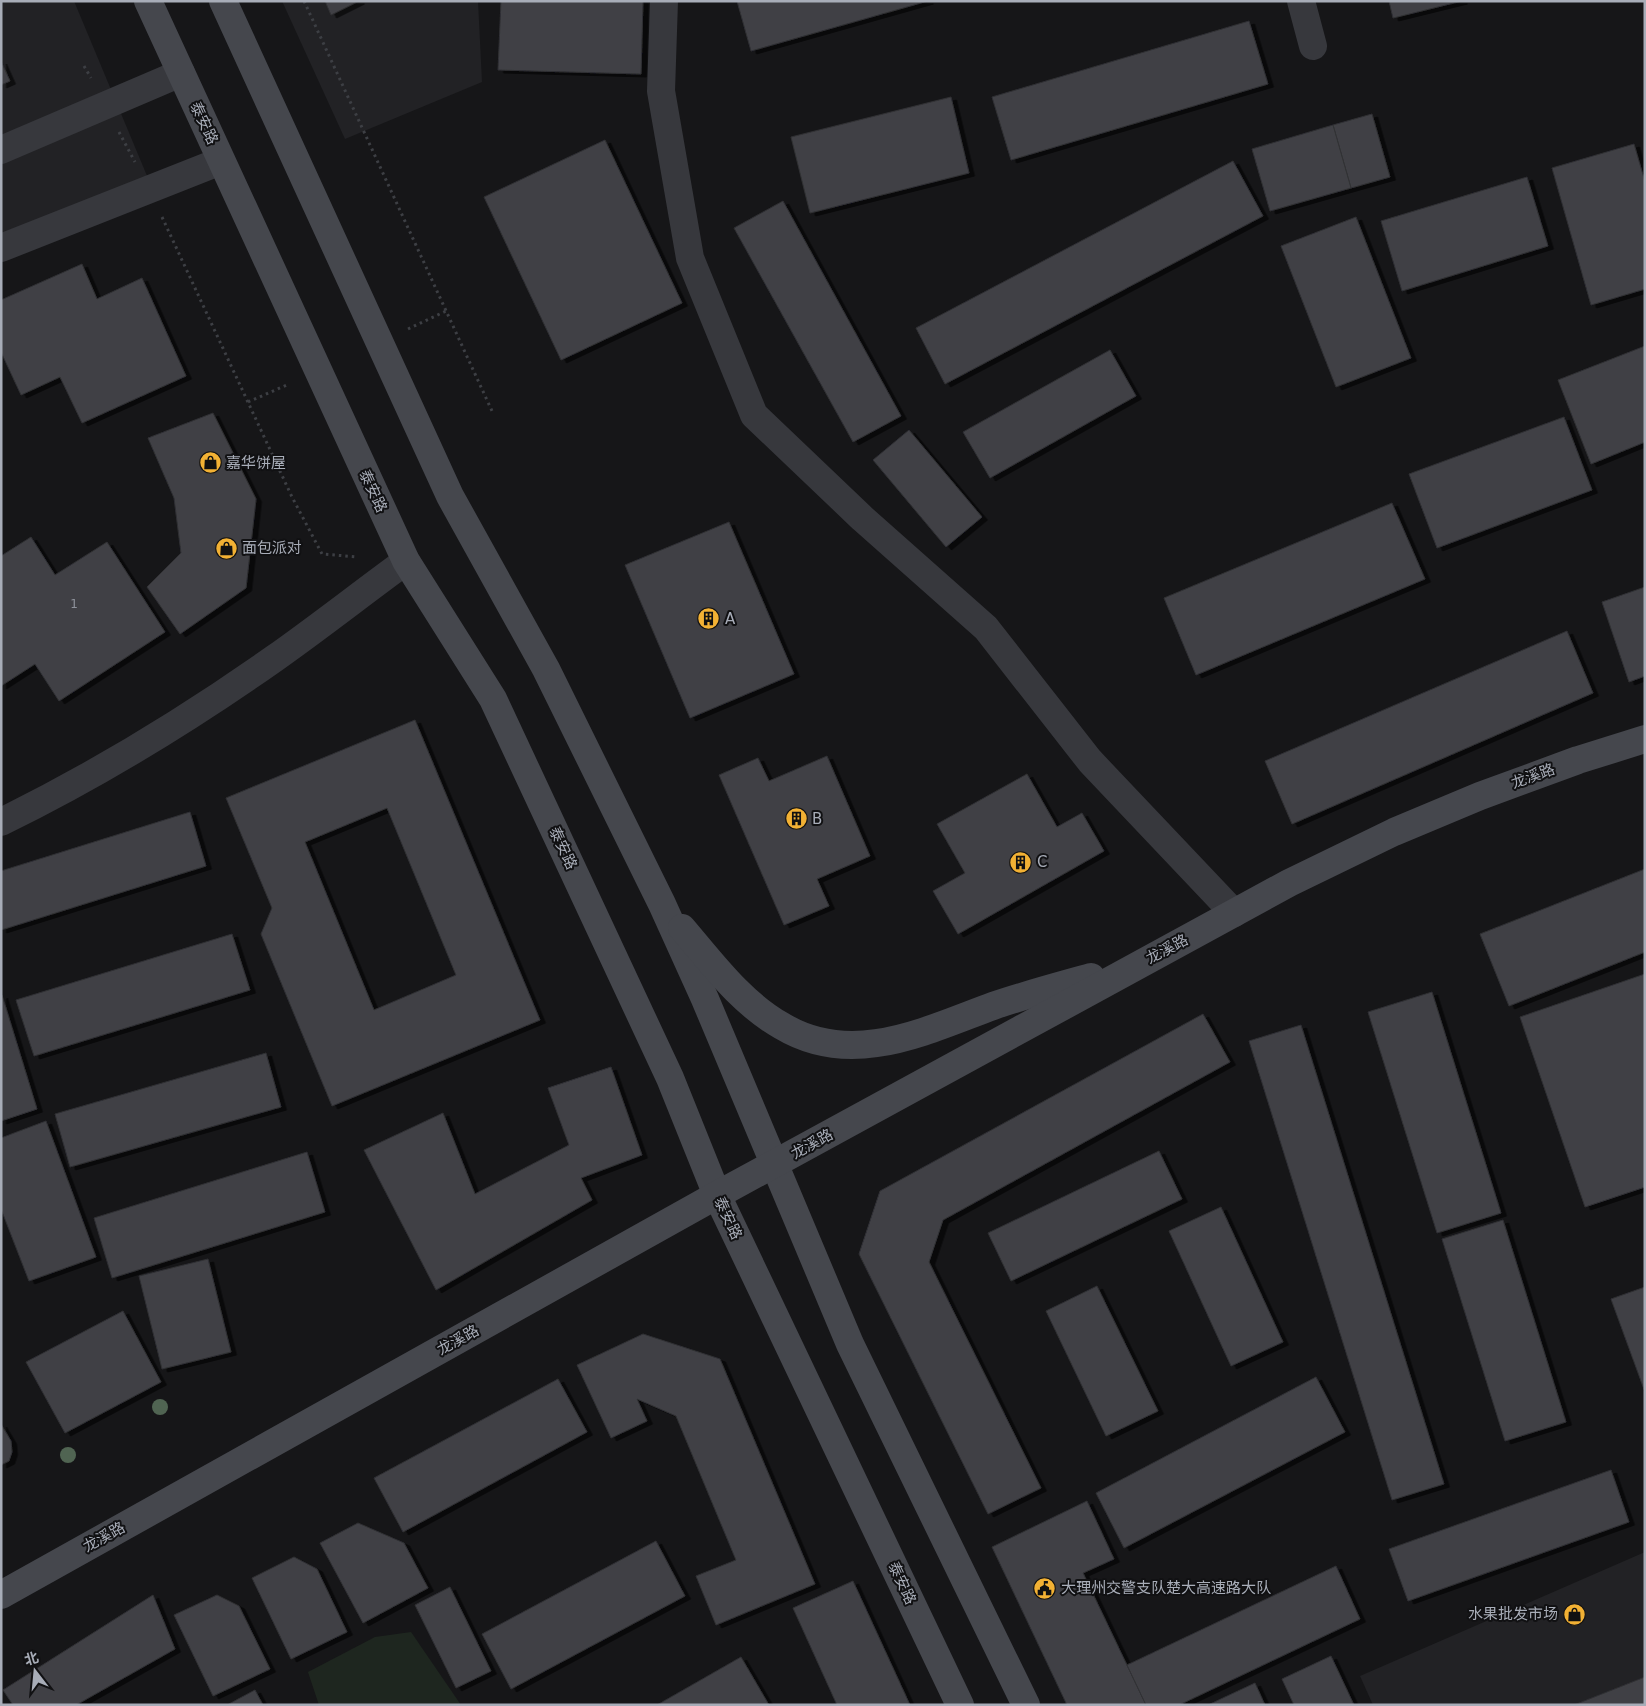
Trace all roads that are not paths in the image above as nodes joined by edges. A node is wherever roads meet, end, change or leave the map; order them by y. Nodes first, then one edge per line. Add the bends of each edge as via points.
1 (148, 1) edge
2 (223, 1) edge
3 (664, 1) edge
4 (1301, 1) edge
5 (1313, 46) dead end
6 (181, 73) junction
7 (1, 150) edge
8 (221, 161) junction
9 (1, 248) edge
10 (406, 561) junction
11 (1645, 738) edge
12 (1, 822) edge
13 (662, 904) junction
14 (1234, 913) junction
15 (1148, 960) junction
16 (774, 1166) junction
17 (717, 1195) junction
18 (1, 1595) edge
19 (960, 1705) edge
20 (1026, 1705) edge

1 - 6 main road, 泰安路
2 - 13 main road via 450,496 546,669
3 - 14 street via 661,91 690,258 754,415 862,518 986,628 1090,761
4 - 5 street
6 - 7 street
6 - 8 main road, 泰安路
8 - 9 street
8 - 10 main road, 泰安路
10 - 12 street via 276,657 179,723 101,770
10 - 17 main road, 泰安路 via 493,699 670,1078
11 - 14 main road, 龙溪路 via 1527,778 1435,814 1329,862
13 - 15 main road via 754,1007 797,1034 838,1045 866,1045 908,1038 993,1006
13 - 16 main road
14 - 15 main road, 龙溪路
15 - 16 main road, 龙溪路
16 - 17 main road, 龙溪路
16 - 20 main road via 850,1344
17 - 18 main road, 龙溪路
17 - 19 main road, 泰安路

